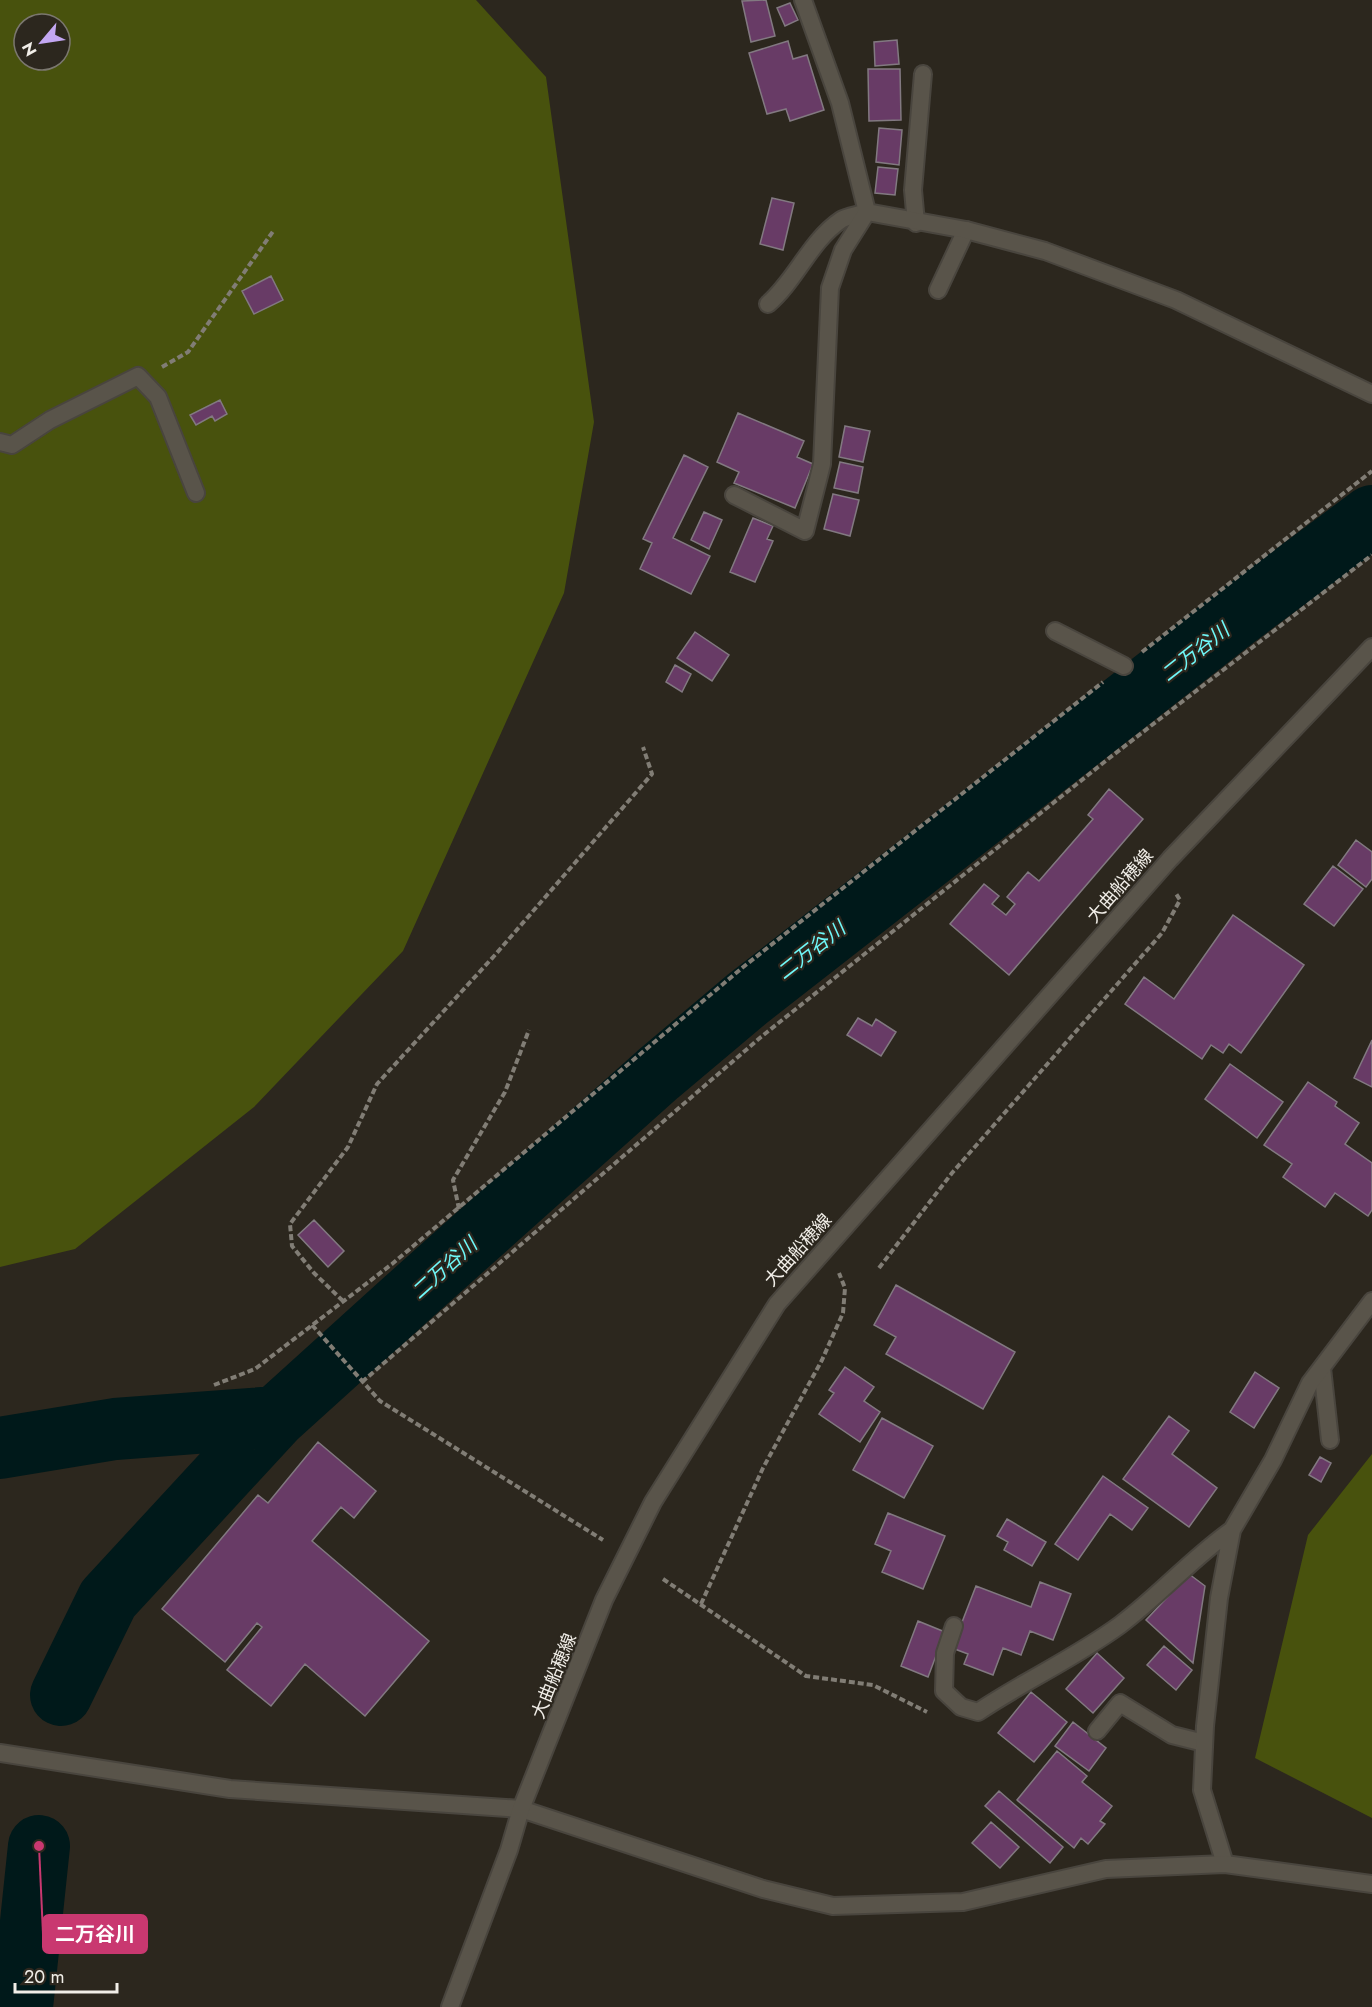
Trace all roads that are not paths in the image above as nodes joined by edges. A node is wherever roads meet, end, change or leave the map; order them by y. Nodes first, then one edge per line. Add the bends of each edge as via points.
1 (803, 0) edge
2 (923, 74) dead end
3 (867, 212) junction
4 (916, 223) junction
5 (966, 230) junction
6 (938, 290) dead end
7 (768, 304) dead end
8 (1372, 394) edge
9 (0, 442) edge
10 (196, 493) dead end
11 (734, 495) dead end
12 (1054, 631) dead end
13 (1372, 647) edge
14 (1124, 666) road end
15 (1372, 1301) edge
16 (1322, 1368) junction
17 (1330, 1440) dead end
18 (1232, 1530) junction
19 (954, 1626) dead end
20 (1098, 1731) dead end
21 (1204, 1743) junction
22 (0, 1753) edge
23 (521, 1809) junction
24 (1226, 1864) junction
25 (1372, 1884) edge
26 (450, 2007) edge

1 - 3 street via 840,103
2 - 4 street via 913,190
3 - 4 street
3 - 7 street via 842,219
3 - 11 street via 843,250 830,288 822,464 805,531
4 - 5 street
5 - 6 street
5 - 8 street via 1045,251 1176,300
9 - 10 street via 12,444 50,420 138,376 158,396
12 - 14 street
13 - 23 street, 大曲船穂線 via 1161,869 777,1304 653,1502 604,1600
15 - 16 street
16 - 17 street
16 - 18 street via 1310,1383 1273,1460
18 - 19 street via 1206,1548 1120,1625 1067,1661 978,1712 961,1707 944,1691 945,1653
18 - 21 street via 1219,1598
20 - 21 street via 1120,1703 1172,1735
21 - 24 street via 1202,1790
22 - 23 street via 230,1789
23 - 24 street via 763,1889 833,1906 963,1902 1106,1869
23 - 26 street, 大曲船穂線
24 - 25 street

